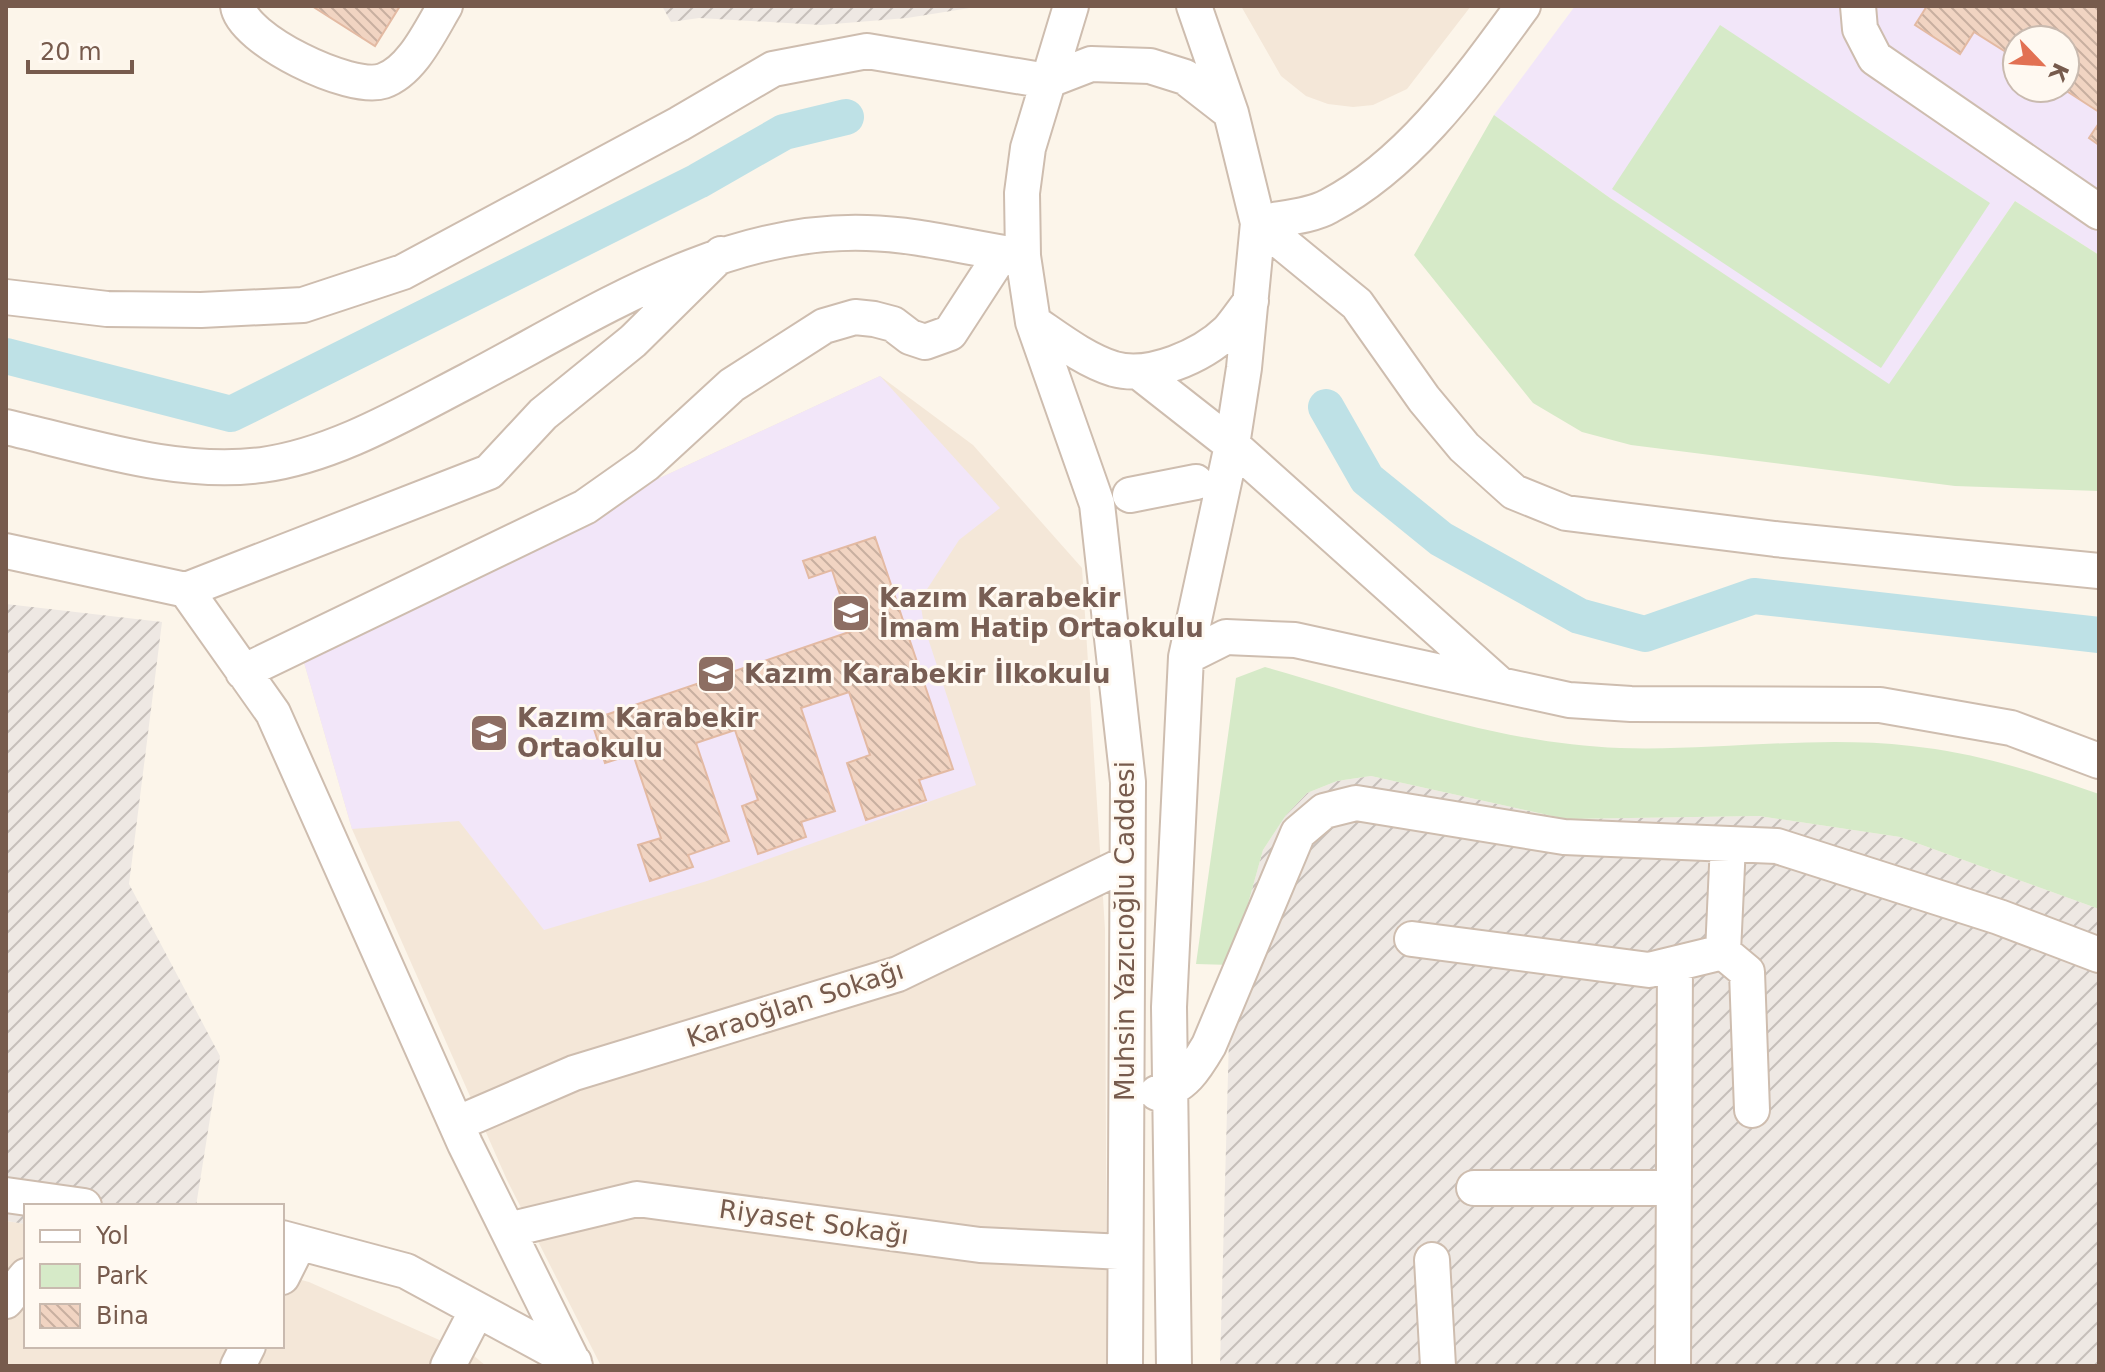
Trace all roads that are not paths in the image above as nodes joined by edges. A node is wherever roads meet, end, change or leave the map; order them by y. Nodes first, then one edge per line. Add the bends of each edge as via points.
1 (238, 6) edge
2 (445, 6) edge
3 (1071, 6) edge
4 (1194, 6) edge
5 (1523, 6) edge
6 (1858, 6) edge
7 (1047, 81) junction
8 (1231, 113) junction
9 (2099, 212) edge
10 (1258, 223) junction
11 (721, 254) junction
12 (1012, 254) junction
13 (6, 297) edge
14 (1251, 301) junction
15 (1033, 322) junction
16 (1139, 372) junction
17 (6, 427) edge
18 (1232, 445) junction
19 (1196, 482) dead end
20 (1130, 495) dead end
21 (6, 551) edge
22 (2099, 571) edge
23 (186, 590) junction
24 (1186, 657) junction
25 (243, 672) junction
26 (1502, 687) junction
27 (2099, 761) edge
28 (1728, 844) junction
29 (1125, 864) junction
30 (1412, 939) dead end
31 (1723, 952) junction
32 (2099, 955) edge
33 (1675, 964) junction
34 (1170, 1091) junction
35 (1125, 1099) junction
36 (1752, 1110) dead end
37 (456, 1124) junction
38 (1474, 1188) dead end
39 (1674, 1188) junction
40 (6, 1195) edge
41 (69, 1204) edge
42 (508, 1230) junction
43 (291, 1240) edge
44 (1124, 1252) junction
45 (1432, 1260) dead end
46 (284, 1269) edge
47 (24, 1278) edge
48 (6, 1301) edge
49 (477, 1310) junction
50 (247, 1348) edge
51 (574, 1364) edge
52 (238, 1366) edge
53 (448, 1366) edge
54 (1125, 1366) edge
55 (1174, 1366) edge
56 (1438, 1366) edge
57 (1673, 1366) edge

1 - 2 street via 256,30 299,60 347,82 366,84 403,70
3 - 7 street, Muhsin Yazıcıoğlu Caddesi
4 - 8 street, Muhsin Yazıcıoğlu Caddesi
5 - 10 street via 1464,86 1389,163 1327,208
6 - 9 street via 1860,29 1875,58
7 - 8 street via 1091,64 1150,66 1185,77
7 - 12 street, Muhsin Yazıcıoğlu Caddesi via 1024,171
7 - 13 street via 867,51 773,69 403,272 303,305 107,309
8 - 10 street, Muhsin Yazıcıoğlu Caddesi
10 - 14 street, Muhsin Yazıcıoğlu Caddesi
10 - 22 street via 1357,304 1464,447 1514,492 1566,513
11 - 12 street via 802,238 867,233
11 - 17 street via 654,282 427,402 323,450 262,465 175,465
11 - 23 street via 633,341 543,414 489,472
12 - 15 street, Muhsin Yazıcıoğlu Caddesi
12 - 25 street via 943,338 917,340 893,324 855,317 824,326 732,385 646,464 585,507
14 - 16 street via 1228,330 1202,350
14 - 18 street, Muhsin Yazıcıoğlu Caddesi
15 - 16 street via 1080,353 1114,369
15 - 29 street, Muhsin Yazıcıoğlu Caddesi via 1097,504 1128,782
16 - 18 street
18 - 24 street, Muhsin Yazıcıoğlu Caddesi
18 - 26 street
19 - 20 street
21 - 23 street
23 - 25 street
24 - 26 street via 1226,637 1295,640
24 - 34 street, Muhsin Yazıcıoğlu Caddesi via 1170,977
25 - 37 street via 273,713
26 - 27 street via 1569,700 1631,704 1880,705 2011,728
28 - 31 street
28 - 32 street via 1777,846
28 - 34 street via 1564,837 1356,803 1324,811 1298,833 1209,1045 1192,1073
29 - 35 street, Muhsin Yazıcıoğlu Caddesi
29 - 37 street, Karaoğlan Sokağı via 898,974 574,1073
30 - 33 street via 1649,970
31 - 33 street
31 - 36 street via 1747,972
33 - 39 street
34 - 35 street
34 - 55 street, Muhsin Yazıcıoğlu Caddesi
35 - 44 street, Muhsin Yazıcıoğlu Caddesi
37 - 42 street
38 - 39 street
39 - 57 street
40 - 41 street
42 - 44 street, Riyaset Sokağı via 637,1199 980,1245
42 - 51 street
43 - 46 street
43 - 49 street via 406,1271
44 - 54 street, Muhsin Yazıcıoğlu Caddesi
45 - 56 street
47 - 48 street
49 - 51 street
49 - 53 street
50 - 52 street

